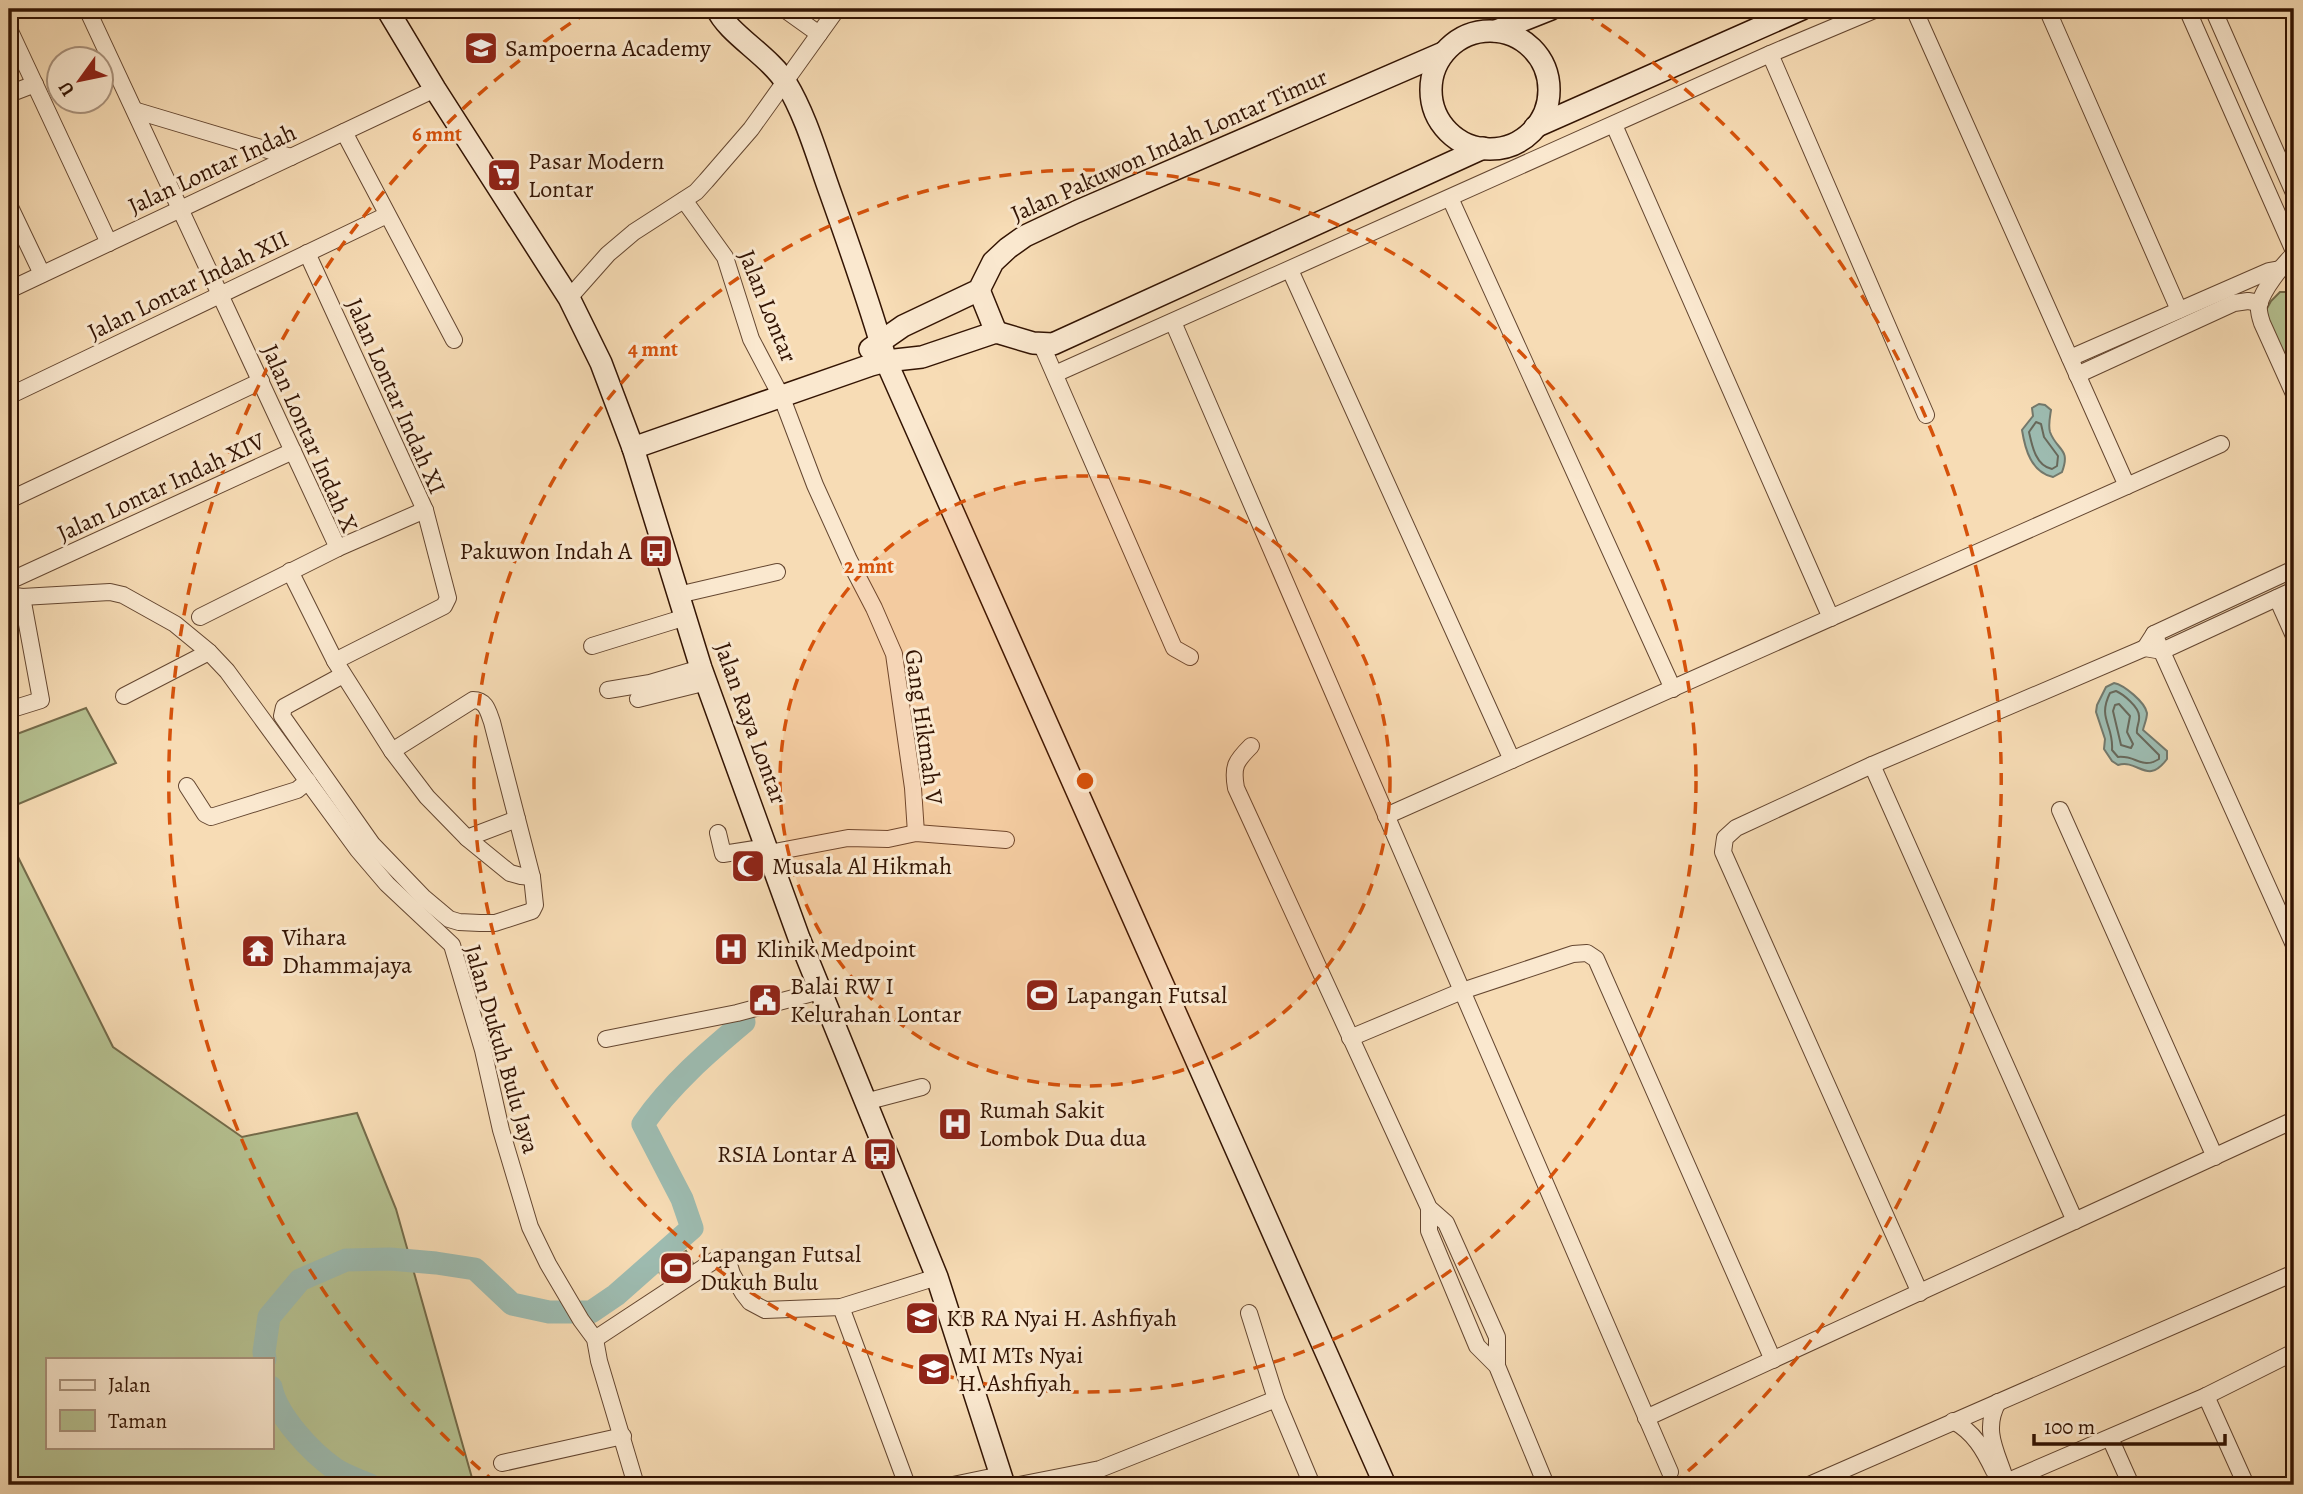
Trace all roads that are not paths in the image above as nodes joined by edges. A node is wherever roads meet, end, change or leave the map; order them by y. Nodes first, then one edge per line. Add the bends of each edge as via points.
1 (87, 9) edge
2 (387, 9) edge
3 (706, 9) edge
4 (717, 9) edge
5 (784, 9) edge
6 (837, 9) edge
7 (1551, 9) edge
8 (1802, 9) edge
9 (1877, 9) edge
10 (1914, 9) edge
11 (2047, 9) edge
12 (2188, 9) edge
13 (2213, 9) edge
14 (9, 29) edge
15 (1496, 31) junction
16 (819, 34) junction
17 (1443, 53) junction
18 (1770, 54) junction
19 (35, 84) junction
20 (786, 88) junction
21 (435, 89) junction
22 (9, 94) edge
23 (137, 111) junction
24 (1614, 125) junction
25 (1535, 127) junction
26 (344, 132) junction
27 (1483, 148) junction
28 (291, 157) junction
29 (2294, 193) edge
30 (1450, 198) junction
31 (684, 200) junction
32 (9, 205) edge
33 (181, 209) junction
34 (387, 215) junction
35 (108, 243) junction
36 (307, 253) junction
37 (2291, 256) edge
38 (1290, 270) junction
39 (42, 274) junction
40 (861, 281) junction
41 (9, 290) edge
42 (979, 290) junction
43 (220, 295) junction
44 (569, 298) junction
45 (2260, 303) junction
46 (2179, 310) junction
47 (1172, 322) junction
48 (903, 326) junction
49 (996, 332) junction
50 (454, 340) dead end
51 (1053, 344) junction
52 (883, 351) junction
53 (2070, 358) junction
54 (1055, 374) junction
55 (2077, 375) junction
56 (261, 381) junction
57 (780, 393) junction
58 (2294, 394) edge
59 (9, 396) edge
60 (1926, 415) dead end
61 (631, 442) junction
62 (2221, 444) dead end
63 (293, 451) junction
64 (2127, 486) junction
65 (9, 500) edge
66 (425, 510) junction
67 (338, 548) junction
68 (2294, 569) edge
69 (290, 571) junction
70 (777, 572) dead end
71 (9, 579) edge
72 (2294, 590) edge
73 (678, 594) junction
74 (15, 596) edge
75 (2277, 598) junction
76 (200, 617) dead end
77 (681, 618) junction
78 (1831, 618) junction
79 (2294, 636) edge
80 (2149, 641) junction
81 (592, 646) dead end
82 (2162, 651) junction
83 (209, 652) junction
84 (1190, 657) dead end
85 (339, 668) junction
86 (704, 675) junction
87 (1673, 689) junction
88 (608, 690) dead end
89 (124, 696) dead end
90 (638, 699) dead end
91 (9, 710) edge
92 (1251, 746) dead end
93 (393, 751) junction
94 (1512, 760) junction
95 (1872, 765) junction
96 (308, 781) junction
97 (187, 786) dead end
98 (2060, 810) dead end
99 (1386, 816) junction
100 (517, 819) junction
101 (718, 833) dead end
102 (916, 833) junction
103 (467, 838) junction
104 (1006, 840) dead end
105 (768, 850) junction
106 (532, 877) junction
107 (2294, 945) edge
108 (820, 991) junction
109 (1462, 991) junction
110 (1350, 1038) junction
111 (606, 1040) dead end
112 (922, 1087) dead end
113 (865, 1102) junction
114 (2294, 1120) edge
115 (2215, 1157) junction
116 (2075, 1222) junction
117 (2294, 1273) edge
118 (937, 1278) junction
119 (1920, 1293) junction
120 (841, 1307) junction
121 (1249, 1314) dead end
122 (595, 1339) junction
123 (2294, 1353) edge
124 (1773, 1360) junction
125 (2206, 1396) junction
126 (1276, 1399) junction
127 (1998, 1402) junction
128 (1646, 1418) junction
129 (1954, 1421) junction
130 (623, 1436) junction
131 (2110, 1438) junction
132 (502, 1463) dead end
133 (1670, 1472) dead end
134 (1008, 1482) edge
135 (636, 1485) edge
136 (907, 1485) edge
137 (953, 1485) edge
138 (1312, 1485) edge
139 (1385, 1485) edge
140 (1546, 1485) edge
141 (1809, 1485) edge
142 (2003, 1485) edge
143 (2131, 1485) edge
144 (2246, 1485) edge

1 - 23 street, Jalan Lontar Indah X
2 - 21 street, Jalan Raya Lontar
3 - 20 street via 715,30
4 - 20 street
5 - 16 street
6 - 16 street
7 - 15 street
8 - 25 street
9 - 18 street
10 - 53 street
11 - 46 street
12 - 37 street
13 - 29 street
14 - 19 street
15 - 17 street via 1467,35
15 - 25 street via 1514,36 1541,61 1548,97
16 - 20 street
17 - 27 street via 1434,69 1432,104 1451,134
17 - 42 street, Jalan Pakuwon Indah Lontar Timur via 1024,236 993,262
18 - 24 street
18 - 60 street
19 - 22 street
19 - 35 street
20 - 31 street
20 - 40 street via 805,120
21 - 26 street, Jalan Lontar Indah
21 - 44 street, Jalan Raya Lontar
23 - 28 street
23 - 33 street, Jalan Lontar Indah X
24 - 30 street
24 - 78 street
25 - 27 street via 1512,144
26 - 28 street, Jalan Lontar Indah
26 - 34 street
27 - 51 street
28 - 33 street, Jalan Lontar Indah
30 - 38 street
30 - 87 street
31 - 44 street via 608,254
31 - 57 street, Jalan Lontar via 725,257 751,339
32 - 39 street
33 - 35 street, Jalan Lontar Indah
33 - 43 street, Jalan Lontar Indah X
34 - 36 street, Jalan Lontar Indah XII
34 - 50 street
35 - 39 street, Jalan Lontar Indah
36 - 43 street, Jalan Lontar Indah XII
36 - 66 street, Jalan Lontar Indah XI
37 - 45 street
37 - 46 street via 2269,271
38 - 47 street
38 - 94 street
39 - 41 street, Jalan Lontar Indah
40 - 48 street via 883,311
40 - 52 street
42 - 48 street
42 - 49 street
43 - 56 street, Jalan Lontar Indah X
43 - 59 street, Jalan Lontar Indah XII
44 - 61 street, Jalan Raya Lontar via 601,363
45 - 55 street via 2234,303
45 - 58 street via 2262,323
46 - 53 street
47 - 54 street
47 - 99 street
48 - 52 street
49 - 51 street
49 - 52 street via 922,357
51 - 54 street via 1043,348
52 - 57 street
52 - 139 street
53 - 55 street
54 - 84 street via 1174,648
55 - 64 street
56 - 63 street, Jalan Lontar Indah X
56 - 65 street
57 - 61 street
57 - 102 street, Gang Hikmah V via 815,485 894,654
61 - 73 street, Jalan Raya Lontar
62 - 64 street
63 - 67 street, Jalan Lontar Indah X
63 - 71 street, Jalan Lontar Indah XIV
64 - 78 street
66 - 67 street, Jalan Lontar Indah XI
66 - 85 street via 447,603
67 - 69 street, Jalan Lontar Indah X
68 - 80 street
69 - 76 street, Jalan Lontar Indah X
69 - 85 street
70 - 73 street
72 - 75 street
73 - 77 street, Jalan Raya Lontar
74 - 83 street, Jalan Dukuh Bulu Jaya via 116,593 175,624
74 - 91 street via 41,700
75 - 79 street
75 - 82 street
77 - 81 street
77 - 86 street, Jalan Raya Lontar
78 - 87 street
80 - 82 street
80 - 95 street
82 - 107 street
83 - 89 street
83 - 96 street, Jalan Dukuh Bulu Jaya
85 - 93 street
85 - 106 street via 284,707 282,716 372,845 424,898 459,922 495,923 532,911
86 - 88 street
86 - 90 street
86 - 105 street, Jalan Raya Lontar
87 - 94 street
92 - 110 street via 1233,772 1236,788
93 - 100 street via 473,700 481,701 492,722
93 - 103 street via 427,797
94 - 99 street
95 - 116 street
95 - 119 street via 1736,828 1725,838 1723,852
96 - 97 street via 297,790 211,817
96 - 122 street, Jalan Dukuh Bulu Jaya via 387,884 452,945 530,1227
98 - 115 street
99 - 109 street
100 - 103 street
100 - 106 street
101 - 105 street, Gang Hikmah V via 723,854
102 - 104 street, Gang Hikmah V
102 - 105 street, Gang Hikmah V
103 - 106 street via 510,873
105 - 108 street, Jalan Raya Lontar
108 - 111 street
108 - 113 street, Jalan Raya Lontar
109 - 110 street
109 - 124 street via 1573,954 1587,953 1596,959
109 - 128 street
110 - 140 street via 1429,1208 1429,1231 1477,1346 1497,1366
112 - 113 street
113 - 118 street, Jalan Raya Lontar
114 - 115 street
115 - 116 street
116 - 119 street
117 - 127 street
118 - 120 street
118 - 134 street, Jalan Raya Lontar
119 - 124 street
120 - 122 street via 759,1308 743,1293 722,1257
120 - 136 street
121 - 126 street
122 - 130 street, Jalan Dukuh Bulu Jaya
123 - 125 street
124 - 128 street
125 - 131 street
125 - 144 street
126 - 134 street via 1100,1469
126 - 138 street
127 - 129 street
127 - 142 street via 1990,1423
128 - 133 street
129 - 141 street
129 - 142 street via 1973,1435
130 - 132 street
130 - 135 street, Jalan Dukuh Bulu Jaya
131 - 142 street
131 - 143 street
134 - 137 street

